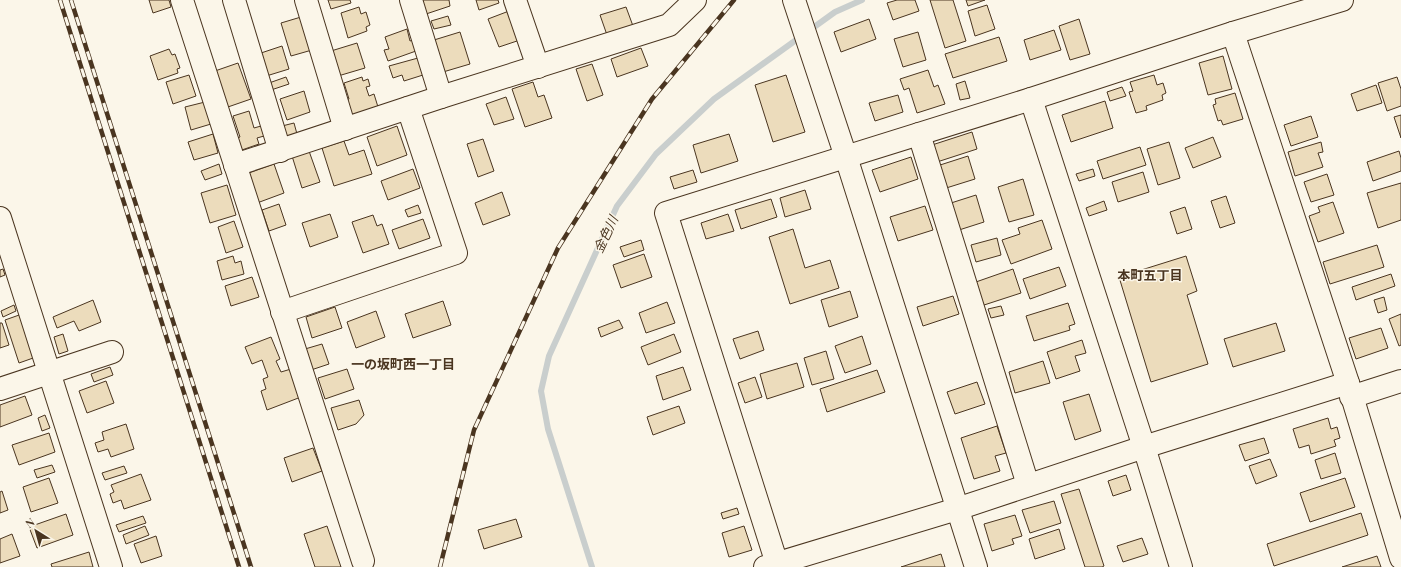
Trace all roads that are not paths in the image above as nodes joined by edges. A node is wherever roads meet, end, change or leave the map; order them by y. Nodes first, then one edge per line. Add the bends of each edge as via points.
1 (182, 0) edge
2 (234, 0) edge
3 (306, 0) edge
4 (411, 0) edge
5 (515, 0) edge
6 (695, 0) edge
7 (1342, 0) edge
8 (800, 2) edge
9 (1232, 33) junction
10 (538, 67) junction
11 (441, 97) junction
12 (1030, 99) junction
13 (408, 108) junction
14 (345, 129) junction
15 (919, 134) junction
16 (280, 151) junction
17 (846, 157) junction
18 (235, 165) junction
19 (0, 218) edge
20 (282, 312) junction
21 (112, 352) dead end
22 (49, 373) junction
23 (1401, 381) edge
24 (0, 389) edge
25 (1350, 390) junction
26 (1144, 447) junction
27 (1028, 485) junction
28 (957, 509) junction
29 (1401, 558) edge
30 (363, 561) dead end
31 (773, 566) edge
32 (111, 567) edge
33 (976, 567) edge
34 (1181, 567) edge

1 - 18 street
2 - 16 street
3 - 14 street
4 - 11 street
5 - 10 street
6 - 10 street via 669,25
7 - 9 street
8 - 17 street
9 - 12 street
9 - 25 street
10 - 11 street
11 - 13 street
12 - 15 street
12 - 26 street
13 - 14 street
13 - 20 street via 456,253
14 - 16 street
15 - 17 street
15 - 27 street
16 - 18 street
17 - 28 street
17 - 31 street via 666,213
18 - 20 street
19 - 22 street
20 - 30 street
21 - 22 street
22 - 24 street
22 - 32 street
23 - 25 street
25 - 26 street
25 - 29 street
26 - 27 street
26 - 34 street
27 - 28 street
28 - 31 street
28 - 33 street

